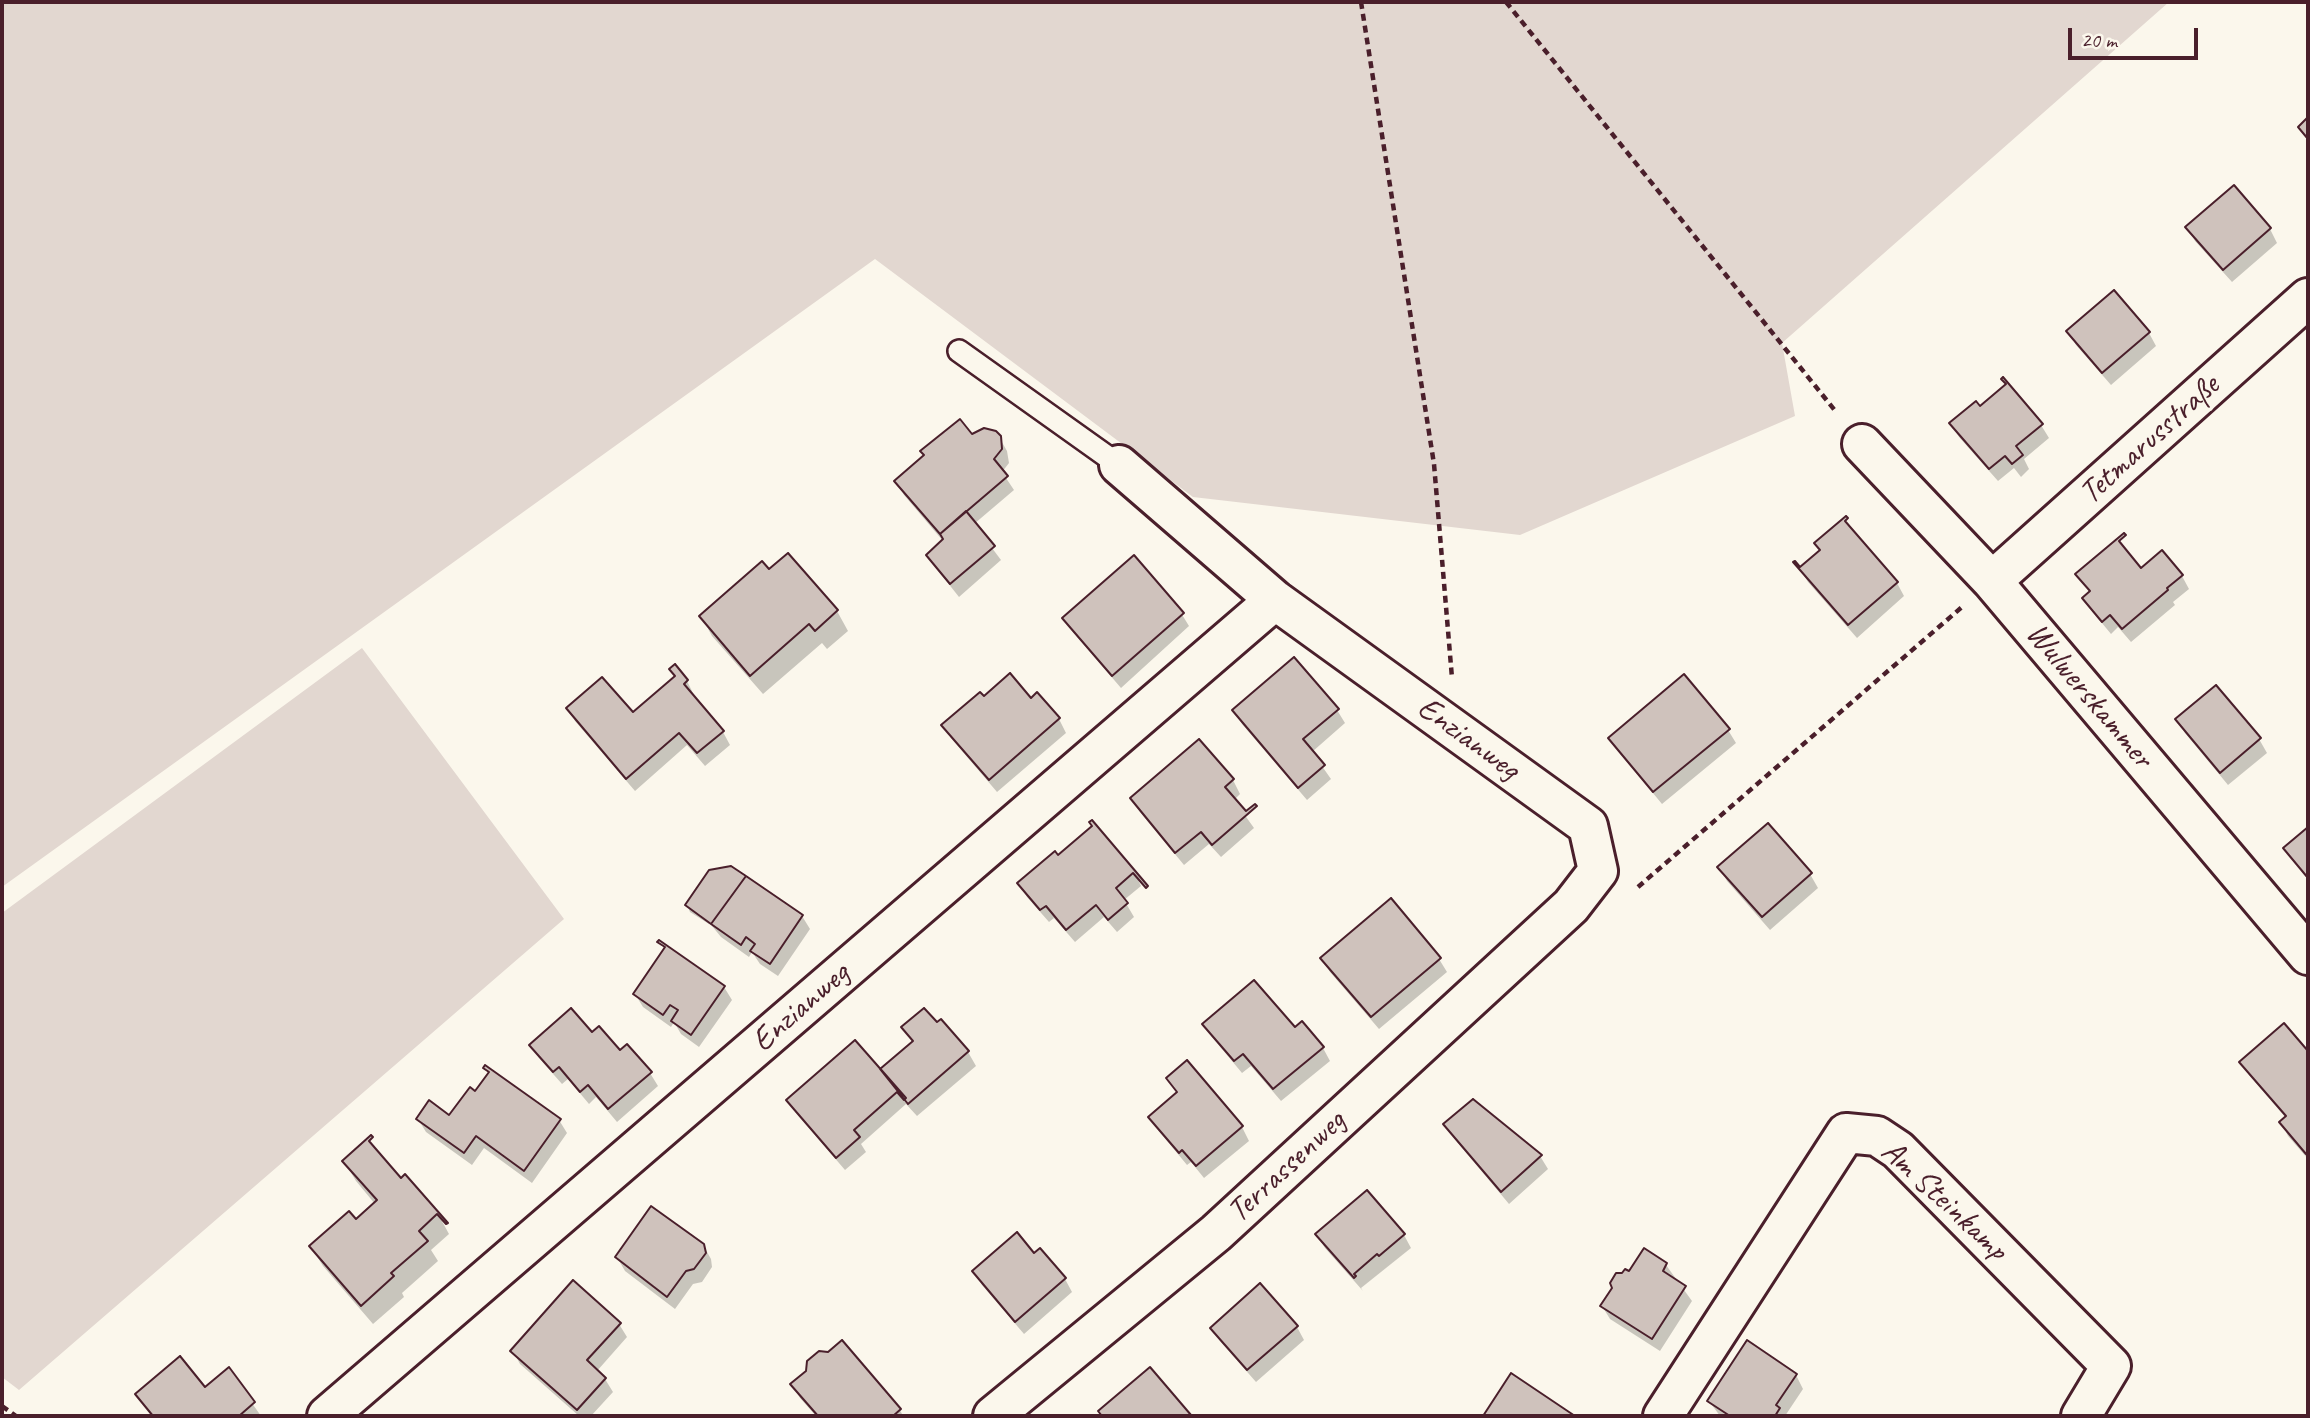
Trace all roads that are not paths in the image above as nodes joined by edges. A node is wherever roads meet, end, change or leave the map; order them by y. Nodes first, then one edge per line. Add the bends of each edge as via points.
1 (2308, 298) edge
2 (959, 351) dead end
3 (1862, 444) road end
4 (1119, 465) joint
5 (1992, 581) junction
6 (1275, 600) junction
7 (1571, 906) joint
8 (2308, 955) edge
9 (327, 1416) edge
10 (993, 1416) edge
11 (1663, 1416) edge
12 (2081, 1416) edge

1 - 5 street, Tetmarusstraße
2 - 4 lane
3 - 5 street, Wulwerskammer
4 - 6 street, Enzianweg
5 - 8 street, Wulwerskammer
6 - 7 street, Enzianweg via 1588,826 1598,871
6 - 9 street, Enzianweg
7 - 10 street, Terrassenweg via 1216,1233
11 - 12 street, Am Steinkamp via 1846,1133 1877,1136 1898,1150 2111,1366

